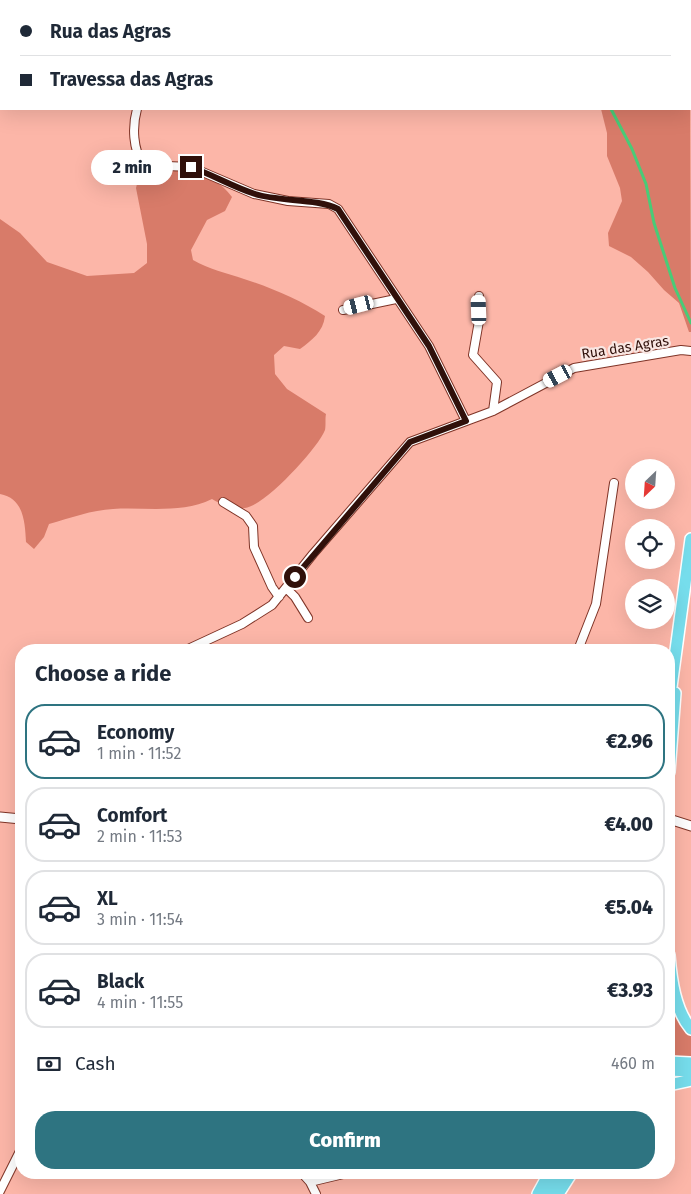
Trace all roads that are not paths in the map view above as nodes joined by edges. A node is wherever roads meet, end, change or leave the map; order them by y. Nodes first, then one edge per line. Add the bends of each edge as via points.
1 (137, 110) edge
2 (479, 296) dead end
3 (396, 299) junction
4 (343, 310) dead end
5 (691, 351) edge
6 (493, 411) junction
7 (466, 421) junction
8 (614, 483) dead end
9 (223, 502) dead end
10 (691, 539) edge
11 (286, 588) junction
12 (279, 597) junction
13 (308, 618) dead end
14 (681, 619) junction
15 (199, 644) edge
16 (580, 644) edge
17 (675, 660) edge
18 (675, 696) edge
19 (0, 817) edge
20 (15, 818) edge
21 (675, 821) edge
22 (691, 826) edge
23 (675, 992) edge
24 (691, 1029) edge
25 (675, 1062) edge
26 (691, 1063) edge
27 (675, 1070) edge
28 (691, 1071) edge
29 (691, 1080) edge
30 (675, 1084) edge
31 (15, 1161) edge
32 (307, 1179) edge
33 (323, 1179) edge
34 (546, 1179) edge
35 (557, 1179) edge
36 (568, 1179) edge
37 (310, 1182) junction
38 (0, 1191) edge
39 (316, 1194) edge
40 (538, 1194) edge
41 (548, 1194) edge
42 (558, 1194) edge

1 - 3 street via 135,144 137,156 143,164 191,167 254,194 329,204 338,209
2 - 6 street via 480,321 472,356 497,382
3 - 4 street
3 - 7 street via 429,346
5 - 6 street, Rua das Agras via 574,368
6 - 7 street, Rua das Agras
7 - 11 street, Rua das Agras via 410,442
8 - 16 street via 596,604
9 - 12 street via 246,516 253,526 254,548
10 - 14 main road
11 - 12 street, Rua das Agras
11 - 13 street
12 - 15 street, Rua das Agras via 242,624
14 - 17 main road
14 - 18 main road
19 - 20 street
21 - 22 street
23 - 24 main road via 685,1022
25 - 26 main road
27 - 28 main road
29 - 30 main road
31 - 38 street
32 - 37 street
33 - 37 street
34 - 40 main road
35 - 41 main road
36 - 42 main road
37 - 39 street

